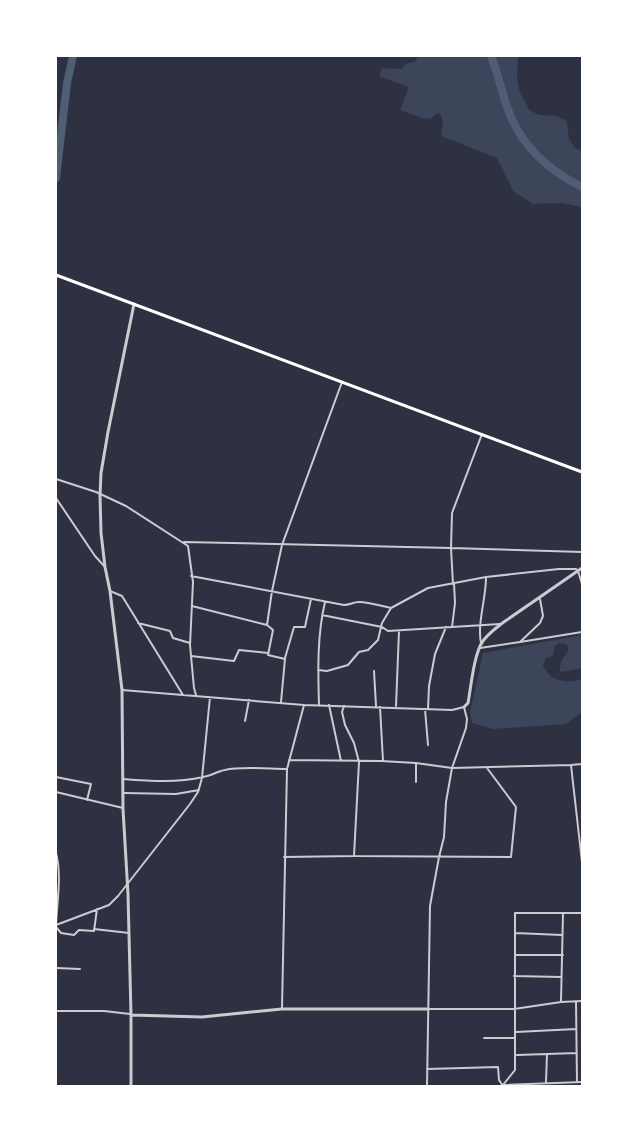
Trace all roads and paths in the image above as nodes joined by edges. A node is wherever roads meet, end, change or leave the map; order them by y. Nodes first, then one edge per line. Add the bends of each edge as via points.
1 (56, 275) edge
2 (134, 304) junction
3 (342, 382) junction
4 (482, 434) junction
5 (582, 472) edge
6 (56, 479) edge
7 (100, 495) junction
8 (56, 498) edge
9 (184, 542) junction
10 (282, 545) junction
11 (451, 548) junction
12 (582, 552) edge
13 (105, 567) junction
14 (582, 568) edge
15 (578, 571) junction
16 (191, 576) junction
17 (486, 577) junction
18 (453, 583) junction
19 (582, 584) edge
20 (110, 591) junction
21 (272, 591) junction
22 (539, 598) junction
23 (311, 599) junction
24 (326, 602) junction
25 (192, 606) junction
26 (391, 608) junction
27 (322, 615) junction
28 (138, 623) junction
29 (481, 624) junction
30 (501, 624) junction
31 (267, 625) junction
32 (382, 627) junction
33 (446, 627) junction
34 (452, 627) junction
35 (399, 631) junction
36 (582, 632) edge
37 (520, 642) junction
38 (190, 643) junction
39 (482, 643) junction
40 (480, 648) junction
41 (268, 653) junction
42 (191, 656) junction
43 (285, 658) junction
44 (318, 670) junction
45 (374, 671) dead end
46 (122, 690) junction
47 (183, 695) junction
48 (196, 695) junction
49 (210, 697) junction
50 (249, 700) junction
51 (281, 702) junction
52 (304, 705) junction
53 (319, 705) junction
54 (329, 705) junction
55 (344, 706) junction
56 (376, 706) junction
57 (380, 706) junction
58 (396, 707) junction
59 (464, 707) junction
60 (427, 709) junction
61 (245, 721) dead end
62 (428, 746) dead end
63 (290, 760) junction
64 (341, 761) junction
65 (383, 761) junction
66 (359, 762) junction
67 (416, 763) junction
68 (582, 764) edge
69 (571, 765) junction
70 (452, 768) junction
71 (487, 768) junction
72 (287, 769) junction
73 (56, 777) edge
74 (202, 778) junction
75 (123, 779) junction
76 (416, 782) dead end
77 (199, 790) junction
78 (56, 792) edge
79 (123, 794) junction
80 (87, 800) junction
81 (123, 809) junction
82 (56, 853) edge
83 (354, 855) junction
84 (284, 857) junction
85 (439, 857) junction
86 (582, 862) edge
87 (127, 883) junction
88 (97, 909) junction
89 (582, 913) edge
90 (563, 914) junction
91 (56, 926) edge
92 (94, 929) junction
93 (129, 933) junction
94 (515, 933) junction
95 (562, 935) junction
96 (515, 955) junction
97 (562, 955) junction
98 (56, 968) edge
99 (80, 969) dead end
100 (514, 976) junction
101 (561, 977) junction
102 (582, 1001) edge
103 (561, 1002) junction
104 (576, 1002) junction
105 (282, 1009) junction
106 (428, 1009) junction
107 (514, 1009) junction
108 (56, 1011) edge
109 (131, 1015) junction
110 (576, 1029) junction
111 (515, 1032) junction
112 (484, 1038) dead end
113 (515, 1038) junction
114 (577, 1053) junction
115 (547, 1054) junction
116 (515, 1055) junction
117 (427, 1069) junction
118 (577, 1082) junction
119 (582, 1082) edge
120 (546, 1083) junction
121 (527, 1085) edge
122 (130, 1086) edge
123 (427, 1086) edge
124 (502, 1086) edge

1 - 2 main road
2 - 3 main road
2 - 7 street via 108,432
3 - 4 main road
3 - 10 street
4 - 5 main road
4 - 11 street via 452,513
6 - 7 street
7 - 9 street via 126,506
7 - 13 street
8 - 13 street
9 - 10 street
9 - 16 street via 188,546
10 - 11 street
10 - 21 street
11 - 12 street
11 - 18 street
13 - 20 street
14 - 15 street
15 - 17 street via 559,569
15 - 19 street
15 - 22 street
16 - 21 street
16 - 25 street
17 - 18 street
17 - 29 street
18 - 26 street via 428,588
18 - 34 street
20 - 28 street via 122,596
20 - 46 street
21 - 23 street
21 - 31 street
22 - 30 street
22 - 37 street via 543,616 540,623
23 - 24 street
23 - 43 street via 305,627 294,627
24 - 26 street via 360,602
24 - 27 street
25 - 31 street
25 - 38 street
26 - 32 street
27 - 32 street
27 - 44 street
28 - 38 street via 170,631 173,638
28 - 47 street
29 - 30 street
29 - 34 street
29 - 39 street
30 - 39 street
31 - 41 street via 273,630
32 - 35 street
32 - 44 street via 378,640 348,665
33 - 34 street
33 - 35 street
33 - 60 street via 435,654
35 - 58 street
36 - 37 street
37 - 40 street
38 - 42 street
39 - 40 street
40 - 59 street
41 - 42 street via 239,650 234,661
41 - 43 street
42 - 48 street
43 - 51 street
44 - 53 street
45 - 56 street
46 - 47 street
46 - 75 street
47 - 48 street
48 - 49 street
49 - 50 street
49 - 74 street
50 - 51 street
50 - 61 street
51 - 52 street
52 - 53 street
52 - 63 street
53 - 54 street
54 - 55 street
54 - 64 street
55 - 56 street
55 - 66 street via 345,724
56 - 57 street
57 - 58 street
57 - 65 street
58 - 60 street
59 - 60 street
59 - 70 street via 466,728
60 - 62 street
63 - 64 street
63 - 72 street
64 - 66 street
65 - 66 street
65 - 67 street
66 - 83 street
67 - 70 street
67 - 76 street
68 - 69 street
69 - 71 street
69 - 86 street
70 - 71 street
70 - 85 street
71 - 85 street via 516,807 511,857
72 - 74 street via 225,770
72 - 84 street
73 - 80 street via 91,784
74 - 75 street
74 - 77 street
75 - 79 street
77 - 79 street
77 - 87 street
78 - 80 street
79 - 81 street
80 - 81 street
81 - 87 street
82 - 91 street
83 - 84 street
83 - 85 street
84 - 105 street
85 - 106 street via 430,906
87 - 88 street via 109,905
87 - 93 street
88 - 91 street
88 - 92 street
89 - 90 street
90 - 94 street via 514,913
90 - 95 street
91 - 92 street via 62,933 74,935 79,930
92 - 93 street
93 - 109 street
94 - 95 street
94 - 96 street
95 - 97 street
96 - 97 street
96 - 100 street
97 - 101 street
98 - 99 street
100 - 101 street
100 - 107 street
101 - 103 street
102 - 104 street
103 - 104 street
103 - 107 street
104 - 110 street
105 - 106 street
105 - 109 street via 202,1017
106 - 107 street
106 - 117 street
107 - 111 street
108 - 109 street
109 - 122 street
110 - 111 street
110 - 114 street
111 - 113 street
112 - 113 street
113 - 116 street
114 - 115 street
114 - 118 street
115 - 116 street
115 - 120 street
116 - 124 street via 515,1070
117 - 123 street
117 - 124 street via 498,1066
118 - 119 street
118 - 120 street
120 - 121 street
121 - 124 street

